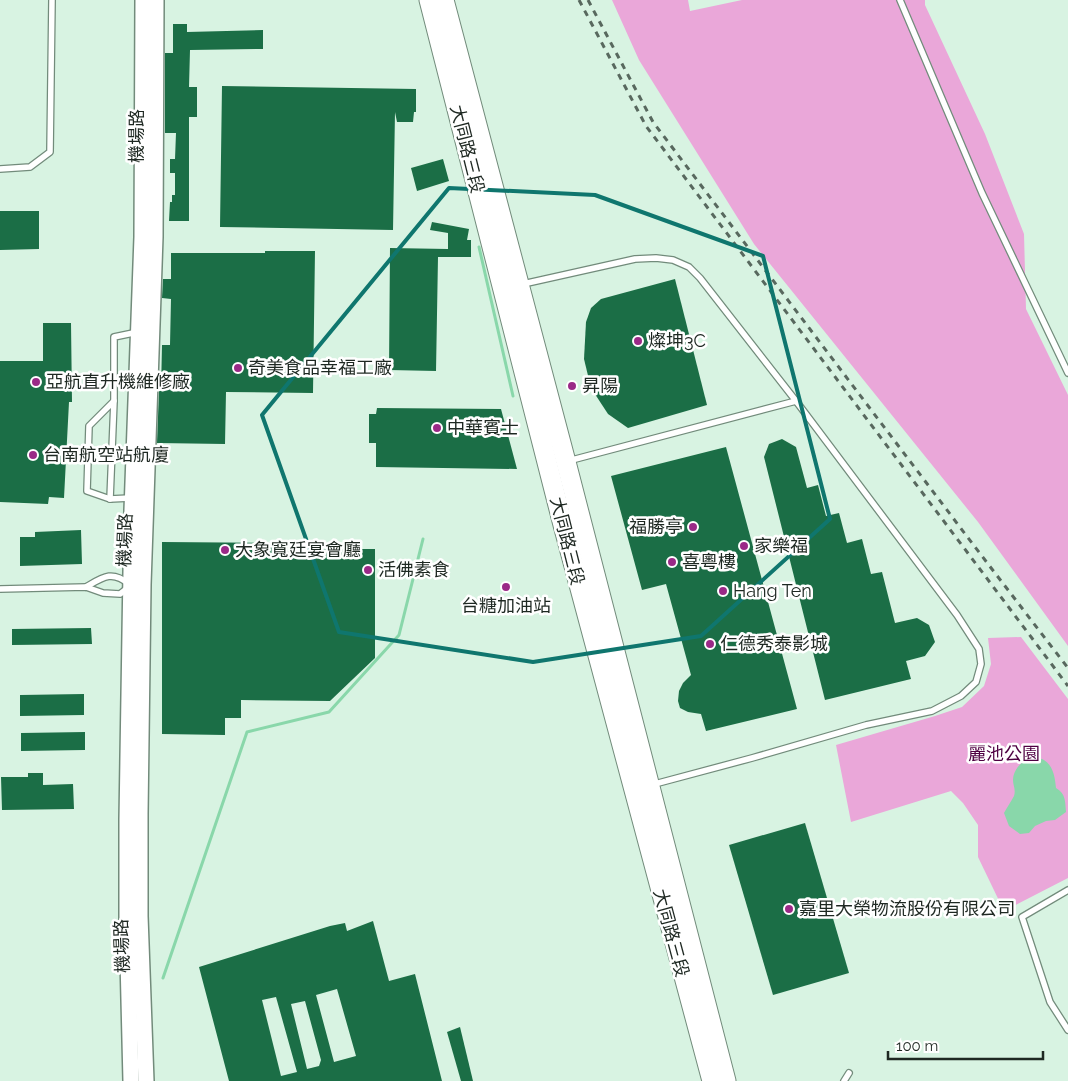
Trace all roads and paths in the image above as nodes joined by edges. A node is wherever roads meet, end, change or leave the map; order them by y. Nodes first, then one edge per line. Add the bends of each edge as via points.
1 (52, 0) edge
2 (144, 0) edge
3 (156, 0) edge
4 (429, 0) edge
5 (444, 0) edge
6 (900, 0) edge
7 (0, 169) edge
8 (511, 287) junction
9 (146, 331) junction
10 (1068, 373) edge
11 (114, 401) junction
12 (796, 401) junction
13 (566, 462) junction
14 (139, 498) junction
15 (110, 499) junction
16 (137, 585) junction
17 (86, 587) junction
18 (0, 589) edge
19 (641, 787) junction
20 (1068, 890) edge
21 (1068, 1030) edge
22 (849, 1073) dead end
23 (131, 1081) edge
24 (146, 1081) edge
25 (712, 1081) edge
26 (726, 1081) edge
27 (844, 1081) edge

1 - 7 lane via 50,152 30,167
2 - 9 street, 機場路
3 - 9 street, 機場路 via 155,237
4 - 8 main road, 大同路三段
5 - 8 main road, 大同路三段
6 - 10 lane via 982,193
8 - 12 lane via 635,259 674,260 689,267 700,278
8 - 13 main road, 大同路三段
8 - 19 main road, 大同路三段
9 - 11 lane via 114,337
9 - 14 street, 機場路
11 - 15 lane
11 - 15 lane via 89,426 87,490
12 - 13 lane
12 - 19 lane via 969,633 979,649 976,682 962,696 932,711 866,725
13 - 19 main road, 大同路三段
14 - 15 lane
14 - 16 street, 機場路
16 - 17 lane via 120,594
16 - 17 lane via 120,576 104,576
16 - 23 street, 機場路 via 127,920
16 - 24 street, 機場路 via 140,916
17 - 18 lane
19 - 25 main road, 大同路三段
19 - 26 main road, 大同路三段
20 - 21 lane via 1022,917 1050,1002
22 - 27 lane

